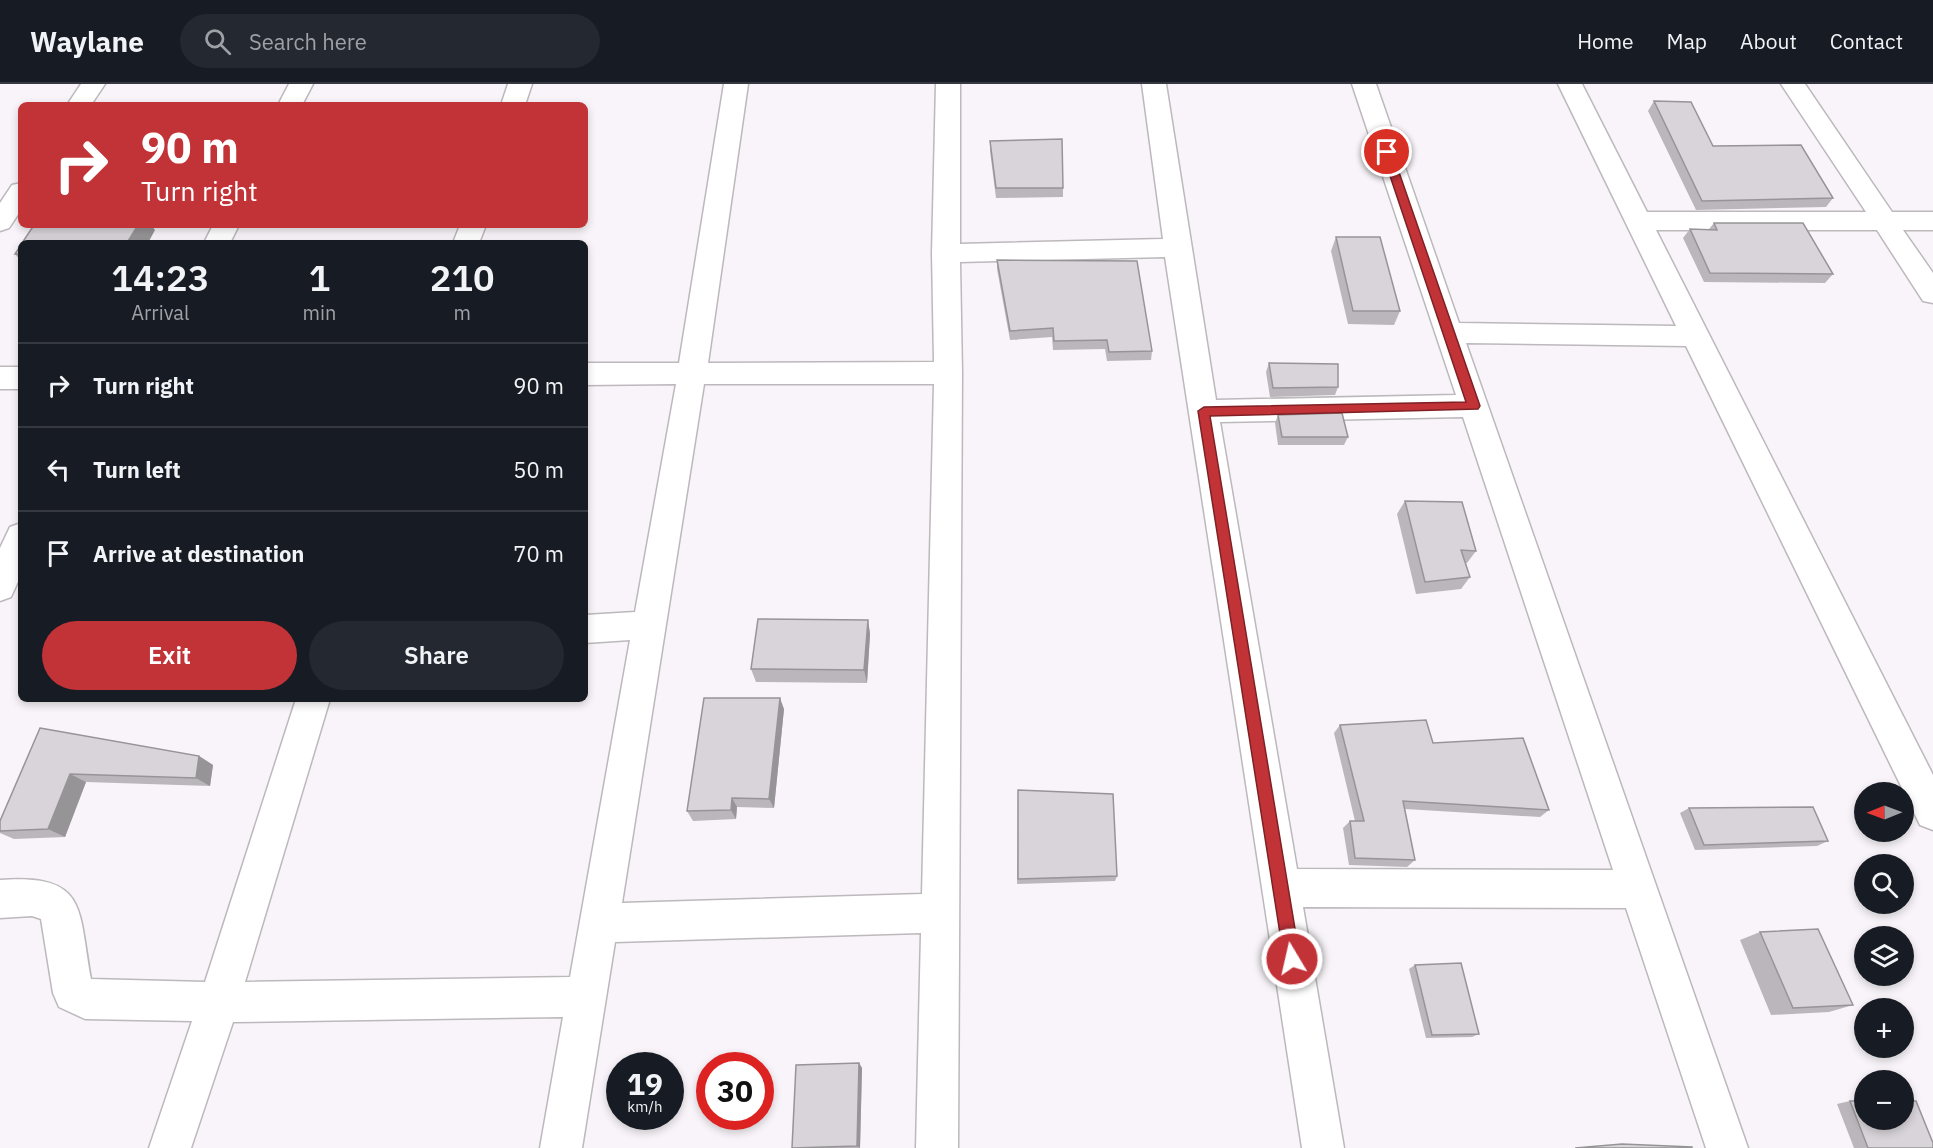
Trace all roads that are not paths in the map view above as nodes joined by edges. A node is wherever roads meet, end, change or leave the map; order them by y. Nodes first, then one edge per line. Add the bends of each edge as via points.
1 (93, 84) edge
2 (301, 84) edge
3 (520, 84) edge
4 (736, 84) edge
5 (948, 84) edge
6 (1154, 84) edge
7 (1364, 84) edge
8 (1570, 84) edge
9 (1793, 84) edge
10 (81, 102) edge
11 (292, 102) edge
12 (514, 102) edge
13 (18, 195) edge
14 (1883, 219) junction
15 (0, 220) edge
16 (1933, 220) edge
17 (1639, 221) junction
18 (1177, 248) junction
19 (945, 253) junction
20 (1933, 294) edge
21 (1449, 333) junction
22 (1696, 336) junction
23 (692, 372) junction
24 (588, 374) edge
25 (948, 374) junction
26 (0, 378) edge
27 (18, 378) edge
28 (1474, 406) junction
29 (1204, 411) junction
30 (18, 543) edge
31 (0, 587) edge
32 (649, 625) junction
33 (588, 629) edge
34 (312, 702) edge
35 (1933, 813) edge
36 (1281, 888) junction
37 (1638, 889) junction
38 (0, 898) edge
39 (939, 913) junction
40 (598, 923) junction
41 (586, 997) junction
42 (219, 1002) junction
43 (170, 1148) edge
44 (561, 1148) edge
45 (937, 1148) edge
46 (1323, 1148) edge
47 (1727, 1148) edge

1 - 10 street
2 - 11 street
3 - 12 street
4 - 23 street
5 - 19 street
6 - 18 street
7 - 21 street
8 - 17 street
9 - 14 street
13 - 15 street
14 - 16 street
14 - 17 street
14 - 20 street
17 - 22 street
18 - 19 street
18 - 29 street
19 - 25 street
21 - 22 street
21 - 28 street
22 - 35 street
23 - 24 street
23 - 25 street
23 - 32 street
25 - 39 street
26 - 27 street
28 - 29 street
28 - 37 street
29 - 36 street
30 - 31 street
32 - 33 street
32 - 40 street
34 - 42 street
36 - 37 street
36 - 46 street
37 - 47 street
38 - 42 street via 43,898 53,902 59,910 73,993 79,996
39 - 40 street
39 - 45 street
40 - 41 street
41 - 42 street
41 - 44 street
42 - 43 street

